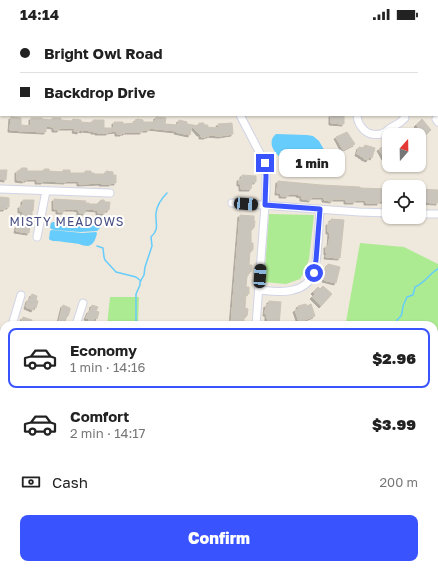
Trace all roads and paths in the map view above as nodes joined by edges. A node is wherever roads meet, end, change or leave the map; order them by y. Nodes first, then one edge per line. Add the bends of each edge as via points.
1 (241, 116) edge
2 (357, 116) edge
3 (404, 116) edge
4 (0, 189) edge
5 (46, 191) junction
6 (110, 193) dead end
7 (232, 203) dead end
8 (265, 205) junction
9 (320, 209) junction
10 (382, 213) edge
11 (426, 214) edge
12 (438, 214) edge
13 (37, 238) dead end
14 (259, 290) junction
15 (22, 295) dead end
16 (83, 303) dead end
17 (13, 321) edge
18 (77, 321) edge
19 (256, 321) edge

1 - 8 street via 265,163
2 - 3 street via 359,125 364,131 374,134 381,134 401,123
4 - 5 street
5 - 6 street
5 - 13 street
7 - 8 street
8 - 9 street
8 - 14 street
9 - 10 street
9 - 14 street via 316,268 311,278 301,288 285,292
11 - 12 street
14 - 19 street
15 - 17 street
16 - 18 street

